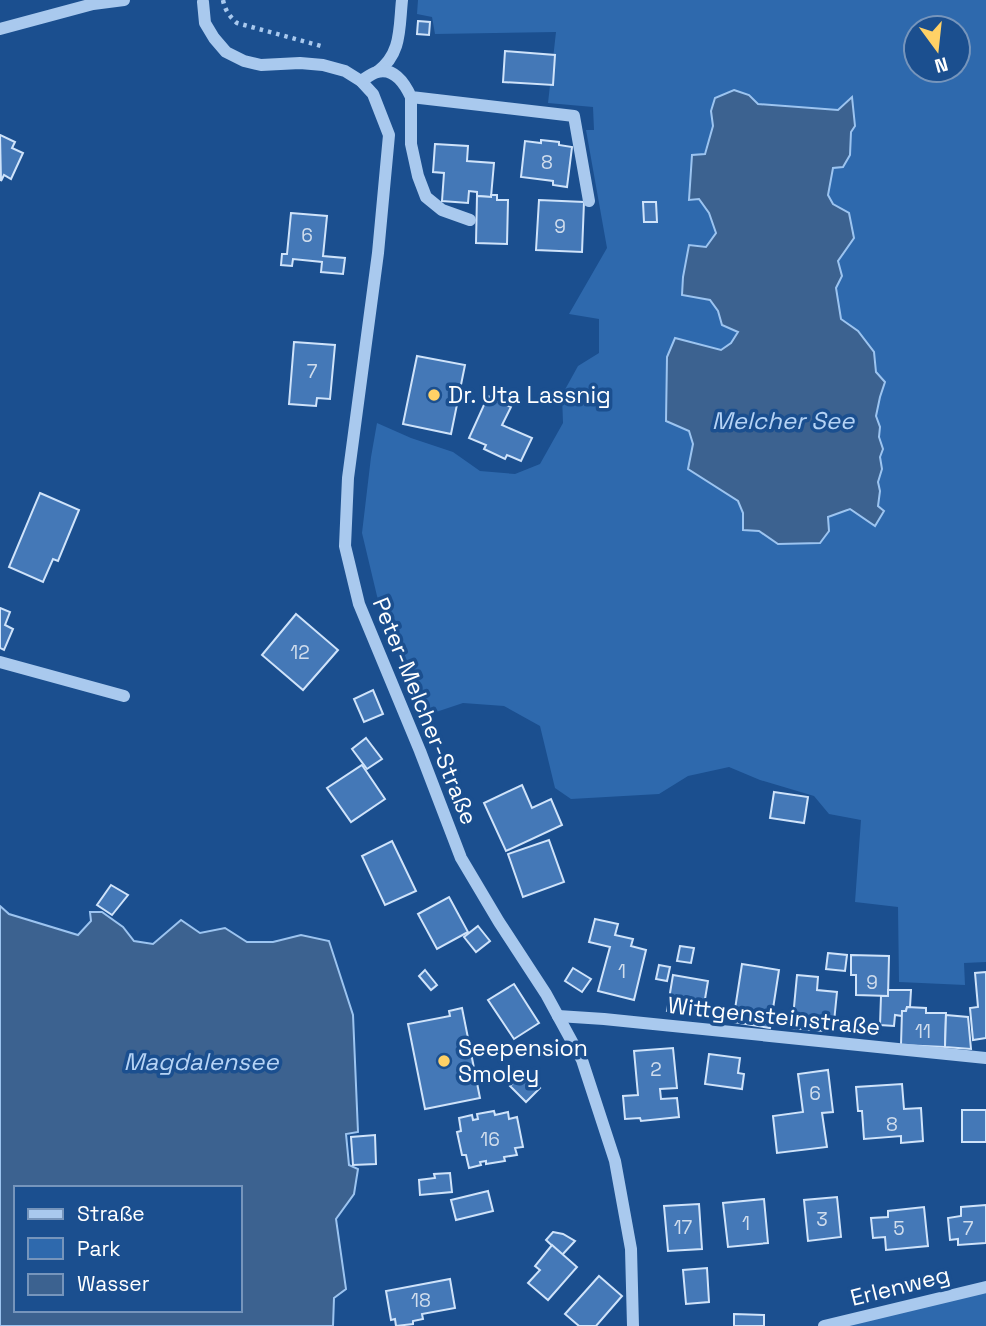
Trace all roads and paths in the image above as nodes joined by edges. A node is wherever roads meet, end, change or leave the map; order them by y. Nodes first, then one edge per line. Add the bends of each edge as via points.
1 (124, 0) edge
2 (223, 0) edge
3 (402, 0) edge
4 (203, 2) edge
5 (0, 29) edge
6 (323, 47) dead end
7 (377, 72) junction
8 (361, 81) junction
9 (411, 97) junction
10 (589, 201) dead end
11 (470, 220) dead end
12 (0, 662) edge
13 (124, 696) dead end
14 (558, 1016) junction
15 (986, 1058) edge
16 (986, 1287) edge
17 (633, 1326) edge
18 (824, 1326) edge

1 - 5 street
2 - 6 path via 237,23
3 - 7 street via 397,46 389,64
4 - 8 street via 205,23 226,52 261,65 323,65
7 - 8 street
7 - 9 street via 390,72 404,83
8 - 14 street, Peter-Melcher-Straße via 373,94 389,135 379,253 348,478 345,546 359,604 461,858
9 - 10 street via 574,116
9 - 11 street via 411,144 426,197 442,210
12 - 13 street
14 - 15 street, Wittgensteinstraße
14 - 17 street, Peter-Melcher-Straße via 582,1060 615,1161 631,1249
16 - 18 street, Erlenweg

